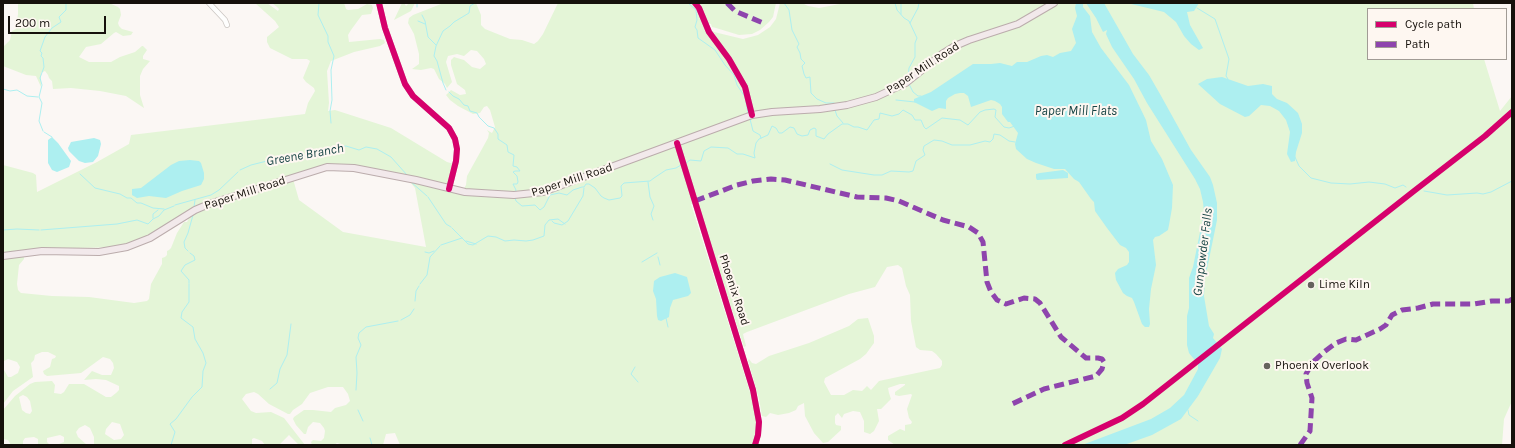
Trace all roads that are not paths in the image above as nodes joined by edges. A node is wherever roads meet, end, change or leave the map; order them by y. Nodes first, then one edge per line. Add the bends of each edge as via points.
1 (209, 3) edge
2 (379, 3) edge
3 (695, 3) edge
4 (1054, 3) edge
5 (227, 25) dead end
6 (752, 115) junction
7 (677, 143) junction
8 (449, 189) junction
9 (3, 256) edge
10 (755, 445) edge

1 - 5 street
2 - 8 street via 405,84 420,102 446,125 455,140 456,161
3 - 6 street via 709,32 745,87
4 - 6 main road, Paper Mill Road via 1018,24 955,46 912,79 876,97 835,107
6 - 7 main road, Paper Mill Road
7 - 8 main road, Paper Mill Road via 535,193 502,195
7 - 10 street, Phoenix Road via 754,390 759,422
8 - 9 main road, Paper Mill Road via 354,168 327,167 209,204 150,238 127,247 99,252 42,251

